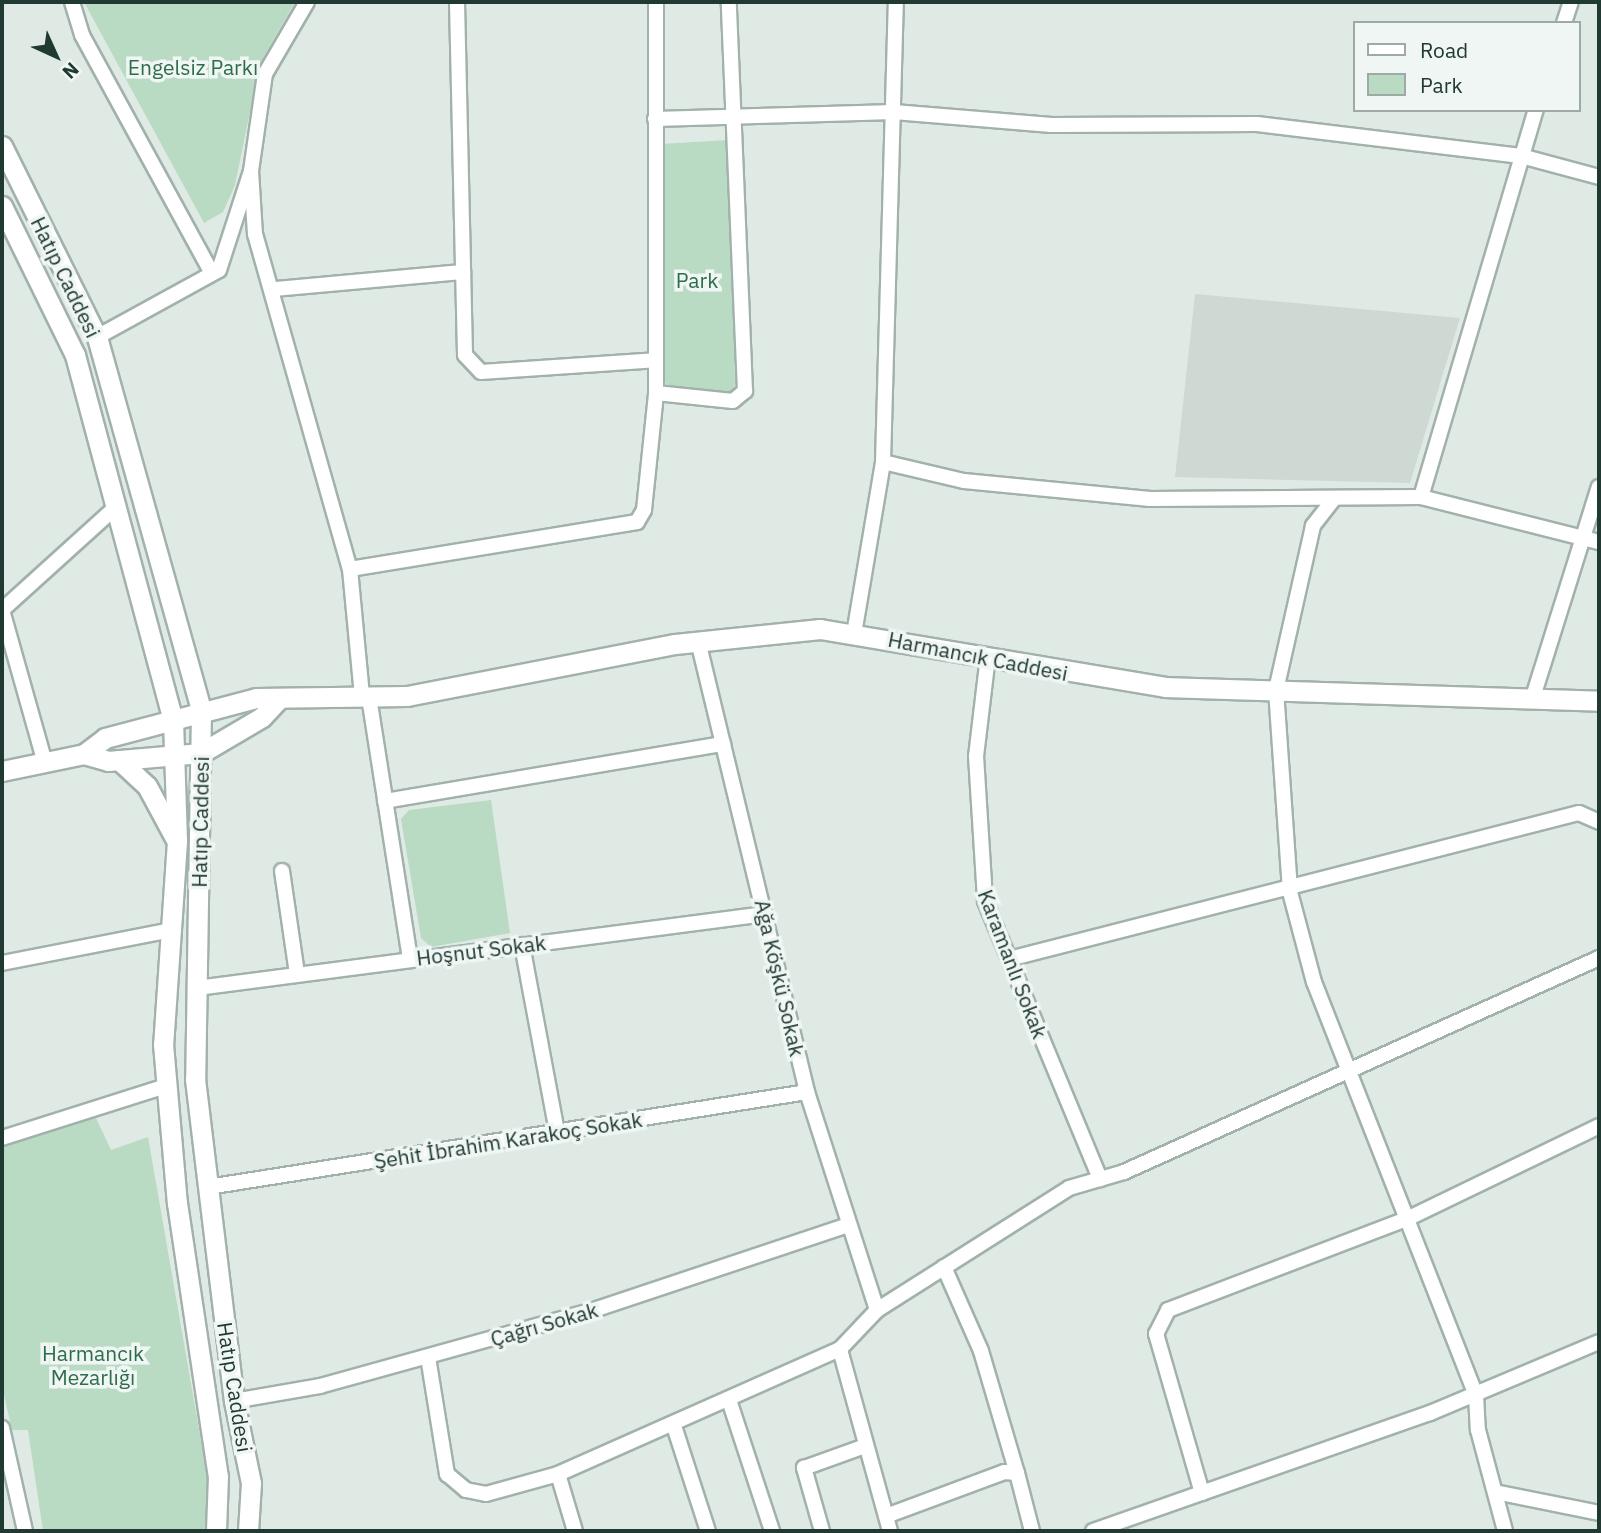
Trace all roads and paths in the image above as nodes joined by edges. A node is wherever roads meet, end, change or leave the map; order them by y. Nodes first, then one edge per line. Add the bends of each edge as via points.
1 (72, 2) edge
2 (307, 2) edge
3 (457, 2) edge
4 (656, 2) edge
5 (729, 2) edge
6 (896, 2) edge
7 (1570, 2) edge
8 (1565, 21) edge
9 (894, 112) junction
10 (1535, 112) edge
11 (734, 117) junction
12 (655, 119) junction
13 (2, 146) edge
14 (1521, 156) junction
15 (251, 171) junction
16 (1599, 177) edge
17 (2, 206) edge
18 (463, 272) junction
19 (212, 274) junction
20 (275, 289) junction
21 (97, 337) junction
22 (654, 360) junction
23 (656, 393) junction
24 (883, 462) junction
25 (1599, 487) edge
26 (1421, 497) junction
27 (1333, 500) junction
28 (116, 507) junction
29 (1583, 538) junction
30 (1599, 542) edge
31 (350, 569) junction
32 (2, 610) edge
33 (855, 634) junction
34 (698, 641) junction
35 (988, 656) junction
36 (1276, 690) junction
37 (365, 697) junction
38 (1533, 697) junction
39 (278, 700) junction
40 (1599, 701) edge
41 (201, 710) junction
42 (173, 720) junction
43 (723, 744) junction
44 (201, 753) junction
45 (83, 754) junction
46 (179, 757) junction
47 (119, 760) junction
48 (45, 763) junction
49 (2, 771) edge
50 (386, 801) junction
51 (1599, 822) edge
52 (177, 841) junction
53 (282, 871) dead end
54 (1290, 892) junction
55 (765, 914) junction
56 (171, 930) junction
57 (522, 945) junction
58 (1599, 958) edge
59 (410, 959) junction
60 (1009, 959) junction
61 (2, 963) edge
62 (297, 974) junction
63 (197, 988) junction
64 (1347, 1067) junction
65 (166, 1086) junction
66 (807, 1092) junction
67 (1599, 1126) edge
68 (557, 1132) junction
69 (2, 1138) edge
70 (1100, 1179) junction
71 (208, 1188) junction
72 (1409, 1218) junction
73 (848, 1224) junction
74 (944, 1267) junction
75 (877, 1310) junction
76 (1599, 1342) edge
77 (840, 1349) junction
78 (428, 1357) junction
79 (1476, 1395) junction
80 (234, 1401) junction
81 (730, 1403) junction
82 (674, 1426) junction
83 (2, 1428) edge
84 (865, 1446) junction
85 (558, 1474) junction
86 (1017, 1474) junction
87 (1495, 1492) junction
88 (1202, 1493) junction
89 (1599, 1513) edge
90 (886, 1516) junction
91 (25, 1531) edge
92 (216, 1531) edge
93 (248, 1531) edge
94 (575, 1531) edge
95 (708, 1531) edge
96 (772, 1531) edge
97 (822, 1531) edge
98 (890, 1531) edge
99 (1031, 1531) edge
100 (1093, 1531) edge
101 (1505, 1531) edge

1 - 19 street via 82,35
2 - 15 street via 265,74
3 - 18 street
4 - 12 street
5 - 11 street
6 - 9 street
7 - 8 street
9 - 11 street
9 - 14 street via 1051,125 1257,124
9 - 24 street
10 - 14 street
11 - 12 street
11 - 23 street via 745,390 733,401
12 - 22 street
13 - 21 main road, Hatıp Caddesi
14 - 16 street
14 - 26 street
15 - 19 street via 219,270
15 - 20 street via 255,234
17 - 28 main road, Hatıp Caddesi via 75,355
18 - 20 street
18 - 22 street via 465,355 481,372
19 - 21 street
20 - 31 street
21 - 41 main road, Hatıp Caddesi
22 - 23 street
23 - 31 street via 644,510 637,522
24 - 27 street via 964,481 1150,499
24 - 33 street
25 - 29 street
26 - 27 street
26 - 29 street
27 - 36 street via 1313,527
28 - 32 street
28 - 42 main road, Hatıp Caddesi
29 - 30 street
29 - 38 street
31 - 37 street
32 - 48 street
33 - 34 main road, Harmancık Caddesi via 820,629
33 - 35 main road, Harmancık Caddesi
34 - 37 main road, Harmancık Caddesi via 407,696
34 - 43 street, Ağa Köşkü Sokak
35 - 36 main road, Harmancık Caddesi via 1165,687
35 - 60 street, Karamanlı Sokak via 976,756 978,861 985,901
36 - 38 main road, Harmancık Caddesi
36 - 54 street
37 - 39 main road, Harmancık Caddesi
37 - 50 street
38 - 40 main road, Harmancık Caddesi
39 - 41 main road, Harmancık Caddesi via 256,698
39 - 44 main road via 262,717
41 - 42 main road, Harmancık Caddesi
41 - 44 main road, Hatıp Caddesi
42 - 45 main road, Harmancık Caddesi via 105,738
42 - 46 main road, Hatıp Caddesi
43 - 50 street
43 - 55 street, Ağa Köşkü Sokak
44 - 46 main road
44 - 63 main road, Hatıp Caddesi
45 - 47 main road
45 - 48 main road
46 - 47 main road
46 - 52 main road, Hatıp Caddesi
47 - 52 main road via 156,799
48 - 49 main road
50 - 59 street
51 - 54 street via 1580,813
52 - 56 main road, Hatıp Caddesi
53 - 62 street
54 - 60 street
54 - 64 street via 1314,982
55 - 57 street, Hoşnut Sokak
55 - 66 street, Ağa Köşkü Sokak
56 - 61 street
56 - 65 main road, Hatıp Caddesi via 163,1044
57 - 59 street, Hoşnut Sokak
57 - 68 street
58 - 64 street
59 - 62 street, Hoşnut Sokak
60 - 70 street, Karamanlı Sokak
62 - 63 street, Hoşnut Sokak
63 - 71 main road, Hatıp Caddesi via 195,1079
64 - 70 street
64 - 72 street
65 - 69 street
65 - 92 main road, Hatıp Caddesi via 218,1476
66 - 68 street, Şehit İbrahim Karakoç Sokak
66 - 73 street, Ağa Köşkü Sokak
67 - 72 street
68 - 71 street, Şehit İbrahim Karakoç Sokak
70 - 74 street via 1069,1188
71 - 80 main road, Hatıp Caddesi
72 - 79 street
72 - 88 street via 1168,1310 1156,1334
73 - 75 street, Ağa Köşkü Sokak
73 - 78 street, Çağrı Sokak via 700,1279
74 - 75 street
74 - 86 street via 981,1351
75 - 77 street
76 - 79 street
77 - 81 street
77 - 84 street
78 - 80 street, Çağrı Sokak
78 - 85 street via 447,1474 466,1490 486,1494
79 - 87 street
79 - 88 street
80 - 93 main road, Hatıp Caddesi via 251,1483
81 - 82 street
81 - 96 street
82 - 85 street
82 - 95 street
83 - 91 street
84 - 90 street
84 - 97 street via 804,1468
85 - 94 street
86 - 90 street via 1004,1472
86 - 99 street
87 - 89 street
87 - 101 street
88 - 100 street
90 - 98 street

